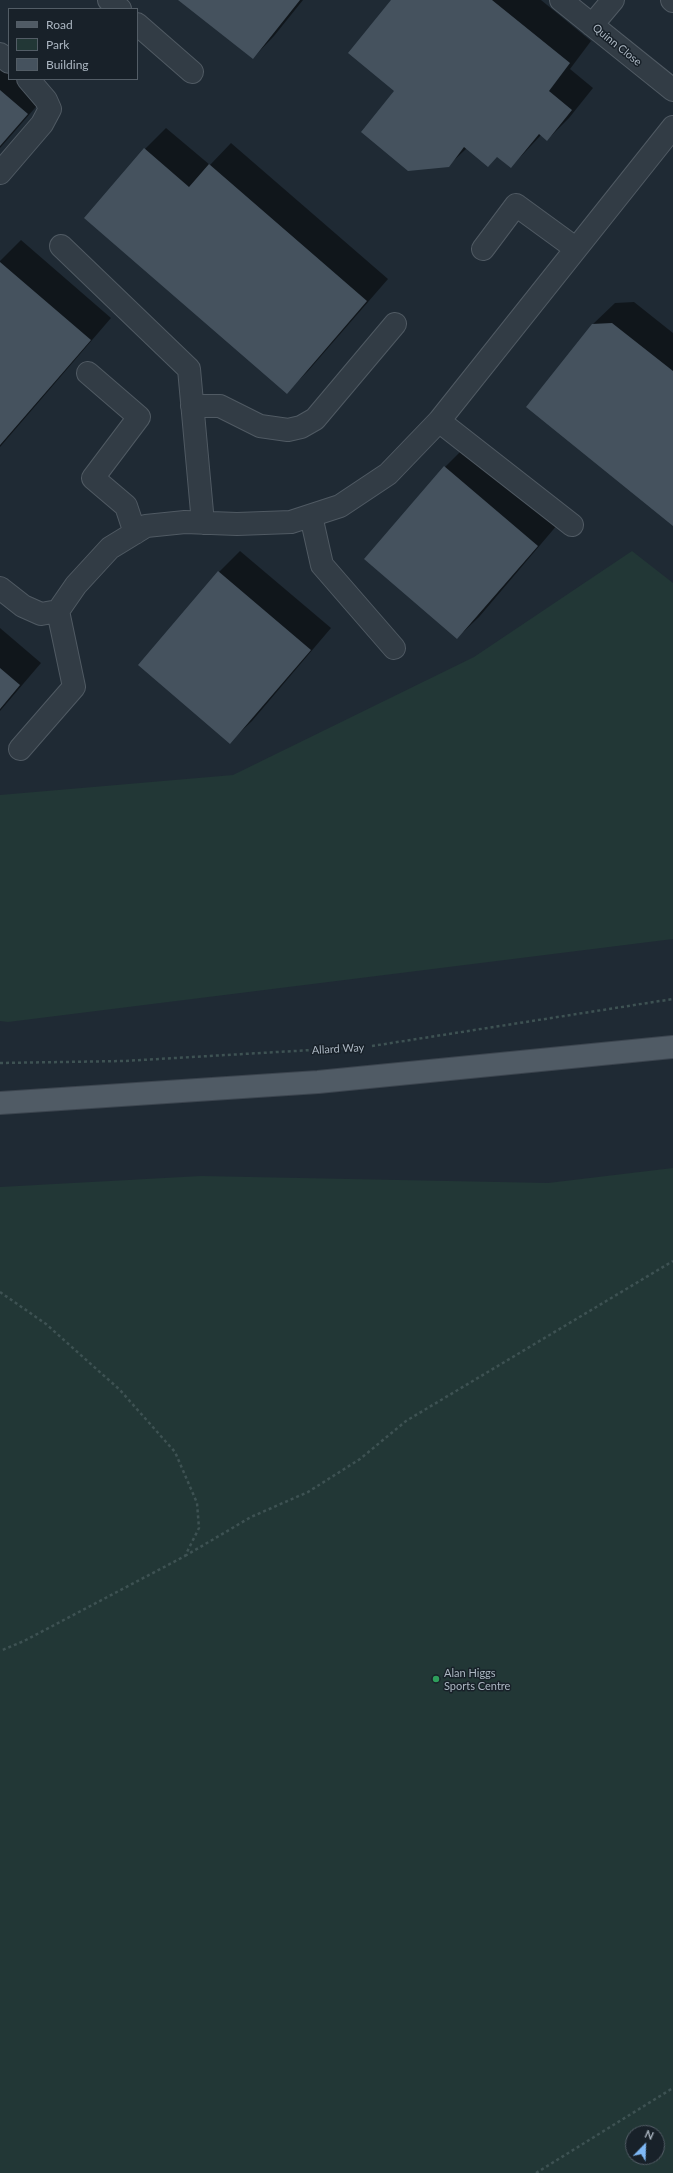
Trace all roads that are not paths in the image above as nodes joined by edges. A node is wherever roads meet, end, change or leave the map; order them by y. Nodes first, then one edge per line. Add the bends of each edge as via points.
1 (109, 0) edge
2 (561, 0) edge
3 (613, 0) edge
4 (119, 8) edge
5 (138, 25) edge
6 (592, 25) junction
7 (0, 54) edge
8 (8, 61) edge
9 (192, 72) dead end
10 (29, 80) edge
11 (673, 90) edge
12 (673, 127) edge
13 (0, 172) edge
14 (61, 246) dead end
15 (575, 248) junction
16 (482, 249) dead end
17 (396, 324) dead end
18 (88, 373) dead end
19 (192, 406) junction
20 (439, 421) junction
21 (311, 516) junction
22 (203, 523) junction
23 (572, 525) dead end
24 (135, 533) junction
25 (0, 588) edge
26 (58, 611) junction
27 (394, 648) dead end
28 (20, 749) dead end
29 (673, 1047) edge
30 (0, 1103) edge

1 - 4 street
2 - 6 street, Quinn Close
3 - 6 street
5 - 9 street
6 - 11 street, Quinn Close
7 - 8 street
10 - 13 street via 46,100 50,109 42,124
12 - 15 street
14 - 19 street via 189,369
15 - 16 street via 516,205
15 - 20 street
17 - 19 street via 315,419 301,427 288,430 260,426 220,406
18 - 24 street via 139,417 93,478 126,506
19 - 22 street
20 - 21 street via 388,474 340,506
20 - 23 street
21 - 22 street via 292,522
21 - 27 street via 322,565
22 - 24 street via 146,526
24 - 26 street via 110,548 76,585
25 - 26 street via 23,606 41,614
26 - 28 street via 74,687
29 - 30 main road via 318,1082

